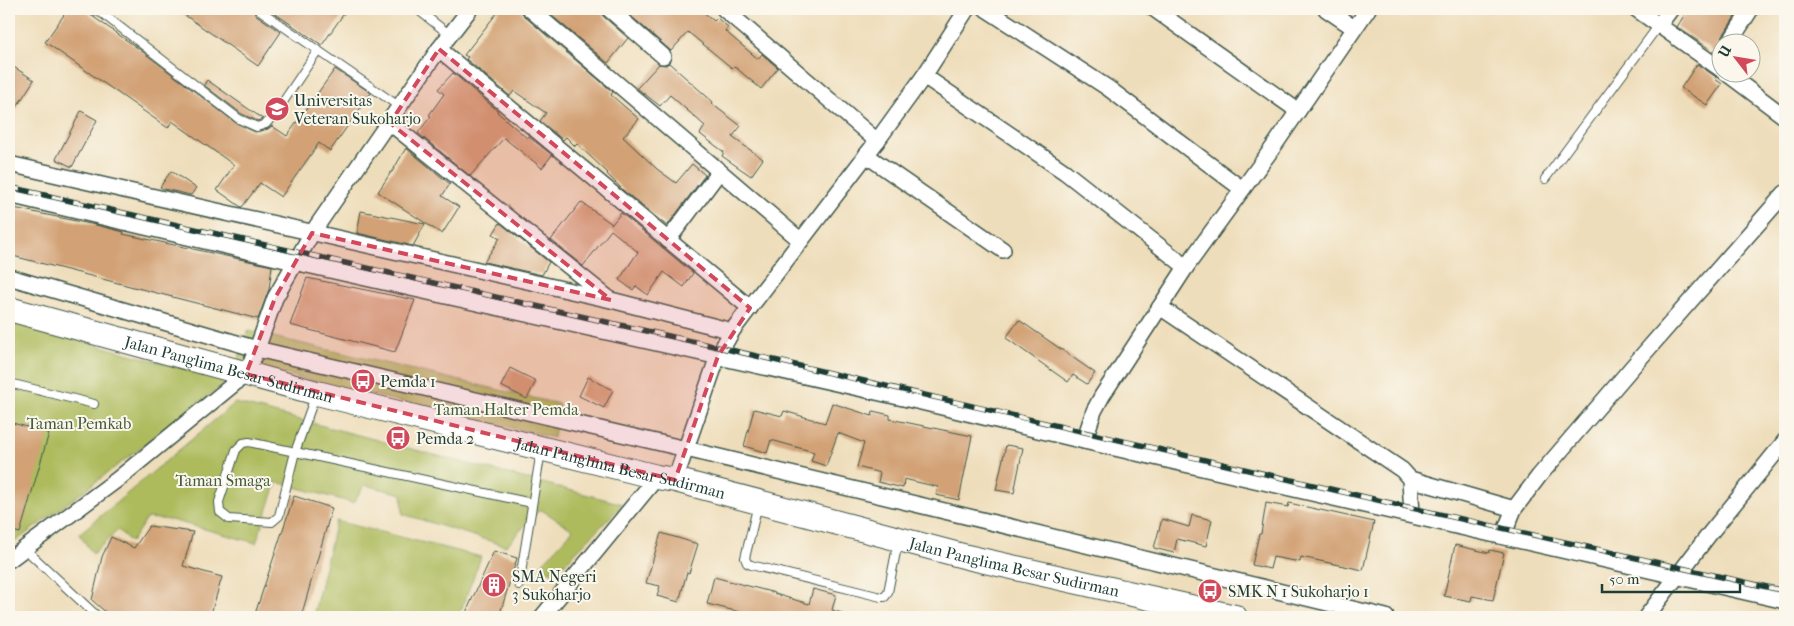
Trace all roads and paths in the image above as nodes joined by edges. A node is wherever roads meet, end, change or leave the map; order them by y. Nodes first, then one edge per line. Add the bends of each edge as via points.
1 (92, 9) edge
2 (258, 9) edge
3 (417, 9) edge
4 (470, 9) edge
5 (530, 9) edge
6 (609, 9) edge
7 (724, 9) edge
8 (967, 9) edge
9 (986, 9) edge
10 (1154, 9) edge
11 (1326, 9) edge
12 (1368, 9) edge
13 (1636, 9) edge
14 (1671, 9) edge
15 (1751, 9) edge
16 (106, 11) edge
17 (1659, 25) junction
18 (1354, 28) junction
19 (1736, 32) edge
20 (450, 35) junction
21 (439, 49) junction
22 (318, 50) junction
23 (663, 56) dead end
24 (1712, 60) edge
25 (924, 76) junction
26 (1741, 82) edge
27 (400, 107) junction
28 (1298, 111) junction
29 (1785, 117) edge
30 (390, 123) junction
31 (877, 141) junction
32 (866, 155) junction
33 (9, 164) edge
34 (719, 172) junction
35 (1545, 179) dead end
36 (1242, 189) junction
37 (1785, 194) edge
38 (9, 196) edge
39 (312, 233) junction
40 (668, 240) junction
41 (800, 240) junction
42 (1003, 250) dead end
43 (294, 262) junction
44 (1186, 267) junction
45 (9, 276) edge
46 (611, 300) junction
47 (1160, 307) junction
48 (750, 308) junction
49 (9, 309) edge
50 (732, 331) junction
51 (257, 349) junction
52 (718, 356) junction
53 (246, 374) junction
54 (9, 383) edge
55 (317, 392) junction
56 (94, 404) dead end
57 (1084, 441) junction
58 (1785, 441) edge
59 (541, 448) junction
60 (686, 449) junction
61 (295, 452) junction
62 (666, 478) junction
63 (1410, 479) junction
64 (758, 502) junction
65 (532, 503) junction
66 (1514, 509) junction
67 (1412, 515) junction
68 (1503, 536) junction
69 (898, 539) junction
70 (24, 548) junction
71 (9, 560) edge
72 (1677, 577) junction
73 (519, 585) dead end
74 (1785, 601) edge
75 (98, 617) edge
76 (542, 617) edge
77 (1235, 617) edge
78 (1386, 617) edge
79 (1646, 617) edge

1 - 16 lane
2 - 22 lane
3 - 20 lane
4 - 20 street
5 - 34 street
6 - 23 street
7 - 31 street
8 - 25 street
9 - 36 street via 1108,88
10 - 28 street
11 - 18 street
12 - 18 street
13 - 17 street
14 - 17 street
15 - 19 street
16 - 22 lane via 239,119 257,127 266,124 277,111
17 - 24 street
17 - 35 lane
18 - 28 street
20 - 21 street
21 - 27 street
21 - 40 street
22 - 27 lane
25 - 31 street
25 - 44 street via 1065,172
26 - 29 street
27 - 30 street
28 - 36 street
30 - 39 street
30 - 46 street
31 - 32 street
32 - 41 street
32 - 42 street
33 - 39 street
34 - 40 street
34 - 41 street
36 - 44 street
37 - 66 street via 1634,365
38 - 43 street
39 - 43 street
39 - 46 street
40 - 48 street
41 - 48 street
43 - 51 street via 274,298
43 - 52 street
44 - 47 street
45 - 51 street
46 - 50 street
47 - 57 street via 1102,396
47 - 63 street via 1402,470
48 - 50 street
49 - 53 main road, Jalan Panglima Besar Sudirman
50 - 52 street
51 - 53 street
51 - 60 street
52 - 57 street
52 - 60 street
53 - 55 main road, Jalan Panglima Besar Sudirman
53 - 70 street via 118,479
54 - 56 lane
55 - 59 main road, Jalan Panglima Besar Sudirman
55 - 61 lane
57 - 67 street
58 - 72 street
59 - 62 main road, Jalan Panglima Besar Sudirman
59 - 65 lane
60 - 62 street
60 - 78 street
61 - 61 lane via 278,516 272,522 230,519 220,512 219,502 236,450 244,443
61 - 65 lane
62 - 64 main road, Jalan Panglima Besar Sudirman
62 - 76 street
63 - 66 street
63 - 67 street
64 - 69 main road, Jalan Panglima Besar Sudirman
64 - 69 lane via 745,558 751,565 885,597
65 - 73 lane
66 - 68 street
67 - 68 street
68 - 72 street
69 - 77 main road, Jalan Panglima Besar Sudirman
70 - 71 street
70 - 75 lane
72 - 74 street
72 - 79 street

